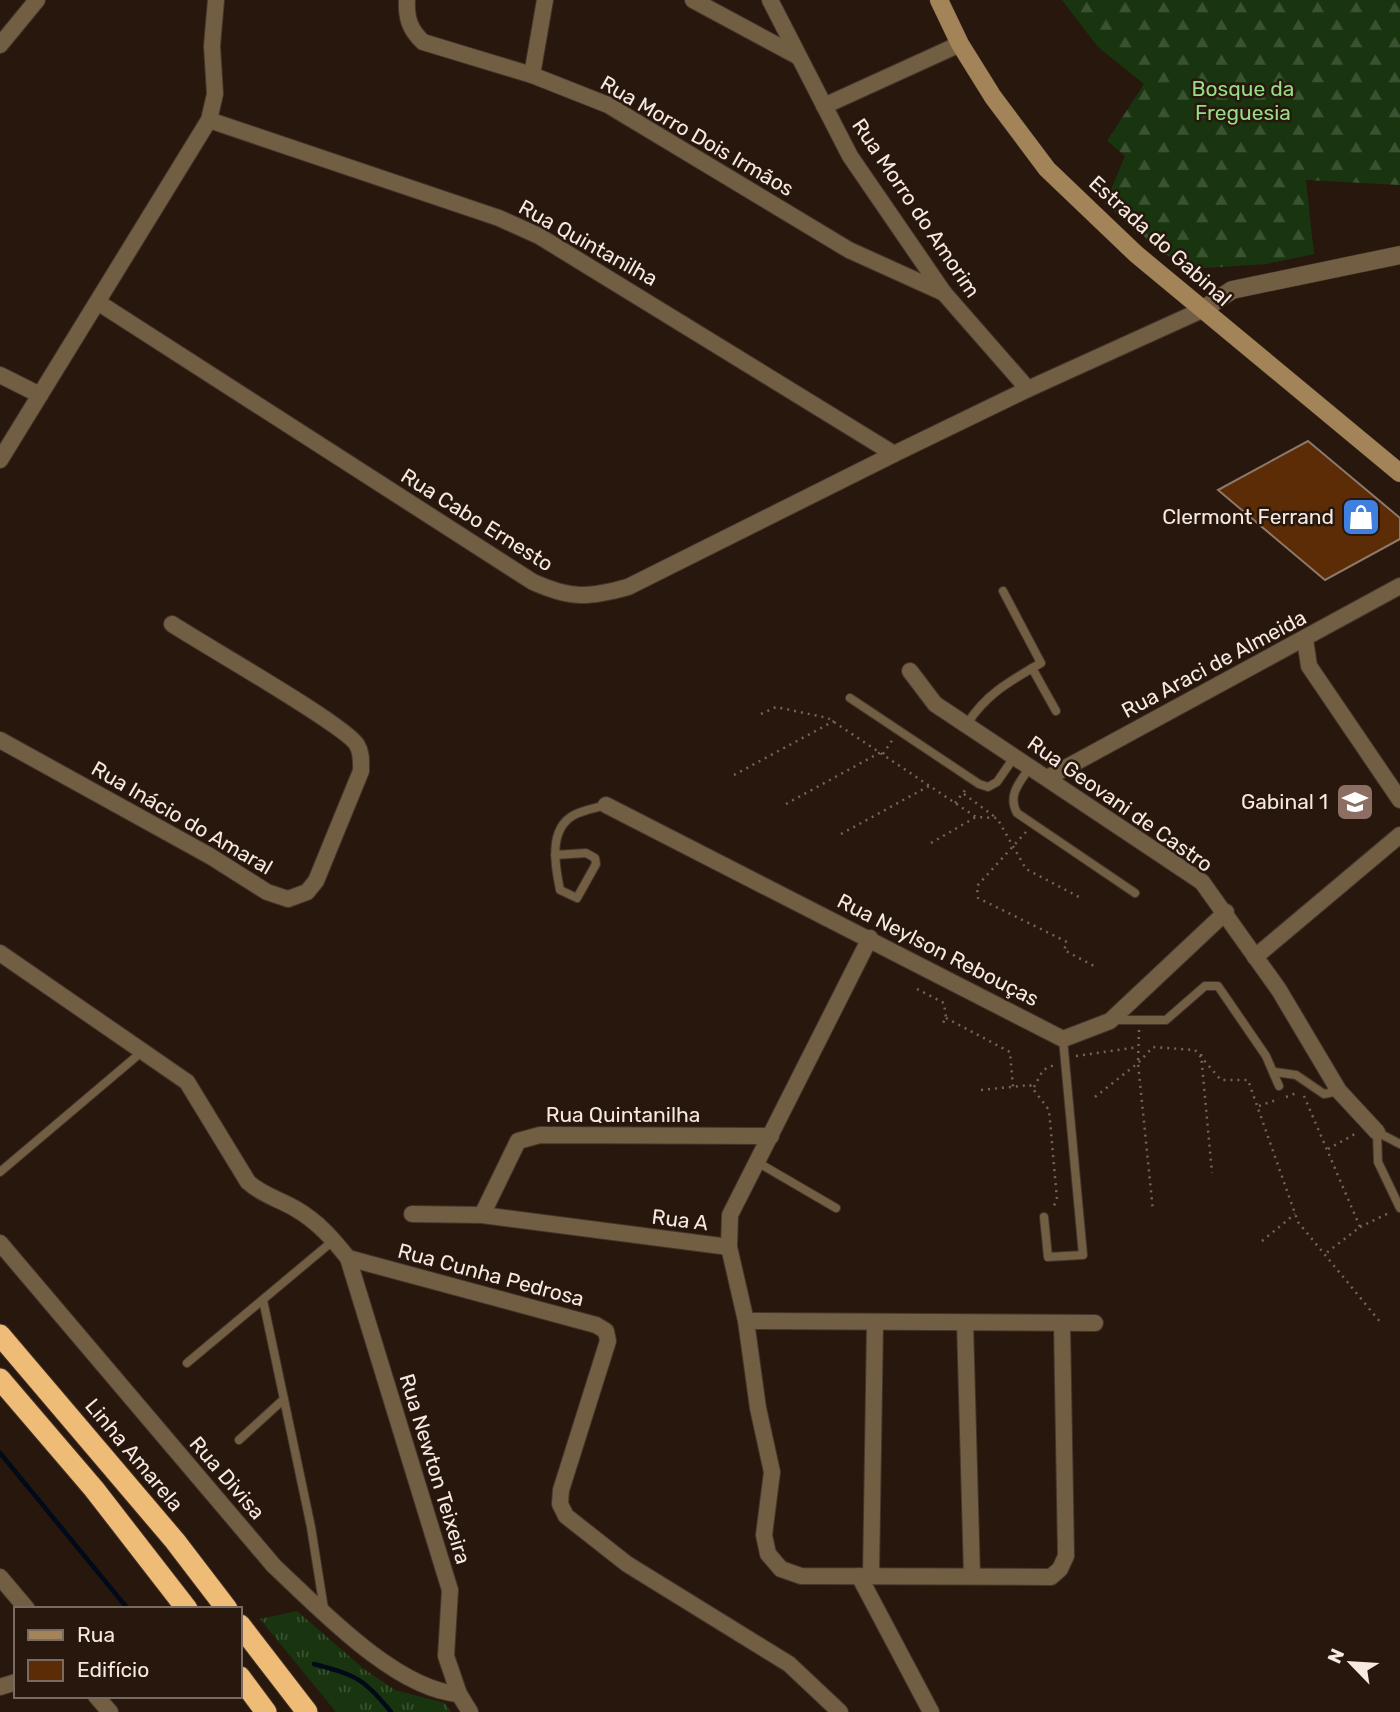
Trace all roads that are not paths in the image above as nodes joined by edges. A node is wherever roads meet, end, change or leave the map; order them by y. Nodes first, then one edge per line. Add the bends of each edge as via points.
1 (37, 0) edge
2 (216, 0) edge
3 (407, 0) edge
4 (545, 0) edge
5 (693, 0) edge
6 (770, 0) edge
7 (939, 0) edge
8 (0, 44) edge
9 (960, 44) junction
10 (800, 57) junction
11 (532, 75) junction
12 (824, 106) junction
13 (209, 120) junction
14 (1400, 255) edge
15 (944, 293) junction
16 (99, 303) junction
17 (1202, 310) junction
18 (0, 375) edge
19 (1028, 388) junction
20 (40, 395) junction
21 (894, 454) junction
22 (0, 460) edge
23 (1400, 473) edge
24 (1400, 586) edge
25 (1003, 591) dead end
26 (172, 624) dead end
27 (1305, 639) junction
28 (1278, 654) junction
29 (1309, 666) junction
30 (1032, 668) junction
31 (911, 671) dead end
32 (850, 698) dead end
33 (1056, 711) dead end
34 (967, 724) junction
35 (0, 740) edge
36 (1015, 756) junction
37 (1030, 767) junction
38 (1046, 778) junction
39 (1400, 800) edge
40 (606, 804) joint
41 (1400, 835) edge
42 (555, 855) junction
43 (1135, 893) dead end
44 (1226, 912) junction
45 (870, 939) junction
46 (0, 953) edge
47 (1255, 957) junction
48 (1110, 1021) junction
49 (1063, 1039) junction
50 (144, 1050) junction
51 (1275, 1072) junction
52 (1279, 1086) dead end
53 (1339, 1091) junction
54 (1372, 1127) junction
55 (771, 1136) junction
56 (1400, 1144) edge
57 (757, 1162) junction
58 (0, 1172) edge
59 (1399, 1207) edge
60 (836, 1208) dead end
61 (412, 1214) dead end
62 (482, 1216) junction
63 (1044, 1217) road end
64 (334, 1240) junction
65 (0, 1243) edge
66 (729, 1247) junction
67 (348, 1258) junction
68 (263, 1300) junction
69 (746, 1321) junction
70 (875, 1323) junction
71 (965, 1323) junction
72 (1094, 1323) dead end
73 (1062, 1324) junction
74 (0, 1335) edge
75 (187, 1363) dead end
76 (0, 1379) edge
77 (284, 1399) junction
78 (239, 1440) dead end
79 (865, 1576) junction
80 (972, 1576) junction
81 (0, 1577) edge
82 (25, 1607) edge
83 (185, 1607) edge
84 (225, 1607) edge
85 (325, 1615) junction
86 (242, 1628) edge
87 (242, 1681) edge
88 (459, 1694) junction
89 (98, 1698) edge
90 (110, 1712) edge
91 (266, 1712) edge
92 (307, 1712) edge
93 (470, 1712) edge
94 (840, 1712) edge
95 (931, 1712) edge

1 - 8 street
2 - 13 street via 212,46 215,94
3 - 11 street, Rua Morro Dois Irmãos via 412,32 423,42
4 - 11 street
5 - 10 street
6 - 10 street, Rua Morro do Amorim
7 - 9 main road, Estrada do Gabinal
9 - 12 street
9 - 17 main road, Estrada do Gabinal via 1047,169
10 - 12 street, Rua Morro do Amorim
11 - 15 street, Rua Morro Dois Irmãos via 608,105 849,250
12 - 15 street, Rua Morro do Amorim via 850,156
13 - 16 street
13 - 21 street, Rua Quintanilha via 499,218 539,236
14 - 17 street via 1232,290
15 - 19 street, Rua Morro do Amorim
16 - 20 street
16 - 21 street, Rua Cabo Ernesto via 533,582 563,595 592,597 628,587
17 - 19 street
17 - 23 main road, Estrada do Gabinal
18 - 20 street
19 - 21 street
20 - 22 street
24 - 27 street, Rua Araci de Almeida
25 - 30 lane via 1041,663
26 - 35 street, Rua Inácio do Amaral via 357,743 361,771 316,881 307,892 288,899 267,891
27 - 28 street, Rua Araci de Almeida
27 - 29 street
28 - 29 street
28 - 38 street, Rua Araci de Almeida
29 - 39 street
30 - 33 lane
30 - 34 lane via 998,687
31 - 34 street, Rua Geovani de Castro via 935,704
32 - 36 lane via 979,784 988,787 997,782
34 - 36 street, Rua Geovani de Castro
36 - 37 street, Rua Geovani de Castro
37 - 38 street, Rua Geovani de Castro
37 - 43 lane via 1014,792 1012,804 1017,813
38 - 44 street, Rua Geovani de Castro via 1202,882
40 - 42 lane via 573,815 559,831
40 - 45 street, Rua Neylson Rebouças
41 - 47 street
42 - 42 lane via 560,890 577,898 596,858 586,853
44 - 47 street, Rua Geovani de Castro
44 - 48 street
45 - 49 street, Rua Neylson Rebouças
45 - 55 street, Rua A
46 - 50 street
47 - 53 street, Rua Geovani de Castro
48 - 49 street
48 - 51 lane via 1166,1020 1205,986 1218,986
49 - 63 lane via 1083,1255 1048,1257
50 - 58 lane
50 - 64 street via 187,1082 248,1182 295,1208
51 - 52 lane
51 - 53 lane via 1296,1075 1324,1094
53 - 54 street, Rua Geovani de Castro
54 - 56 lane
54 - 59 lane via 1378,1162
55 - 57 street, Rua A
55 - 62 street, Rua Quintanilha via 540,1135 518,1141
57 - 60 lane
57 - 66 street, Rua A via 730,1215
61 - 62 street, Rua A
62 - 66 street, Rua A
64 - 67 street
64 - 68 lane
65 - 85 street, Rua Divisa via 274,1566
66 - 69 street
67 - 88 street, Rua Newton Teixeira via 450,1590 446,1657
67 - 94 street, Rua Cunha Pedrosa via 606,1331 608,1341 561,1490 566,1516 627,1564 789,1664
68 - 75 lane
68 - 77 lane
69 - 70 street
69 - 79 street via 772,1472 764,1535 768,1554 781,1569 801,1576
70 - 71 street
70 - 79 street
71 - 73 street
71 - 80 street
72 - 73 street
73 - 80 street via 1066,1556 1051,1577
74 - 84 highway, Linha Amarela
76 - 83 highway via 94,1489
77 - 78 lane
77 - 85 lane via 312,1527
79 - 80 street
79 - 95 street
81 - 82 street
85 - 88 street, Rua Divisa via 402,1674 429,1689
86 - 92 highway
87 - 91 highway
88 - 93 street, Rua Newton Teixeira
89 - 90 street

